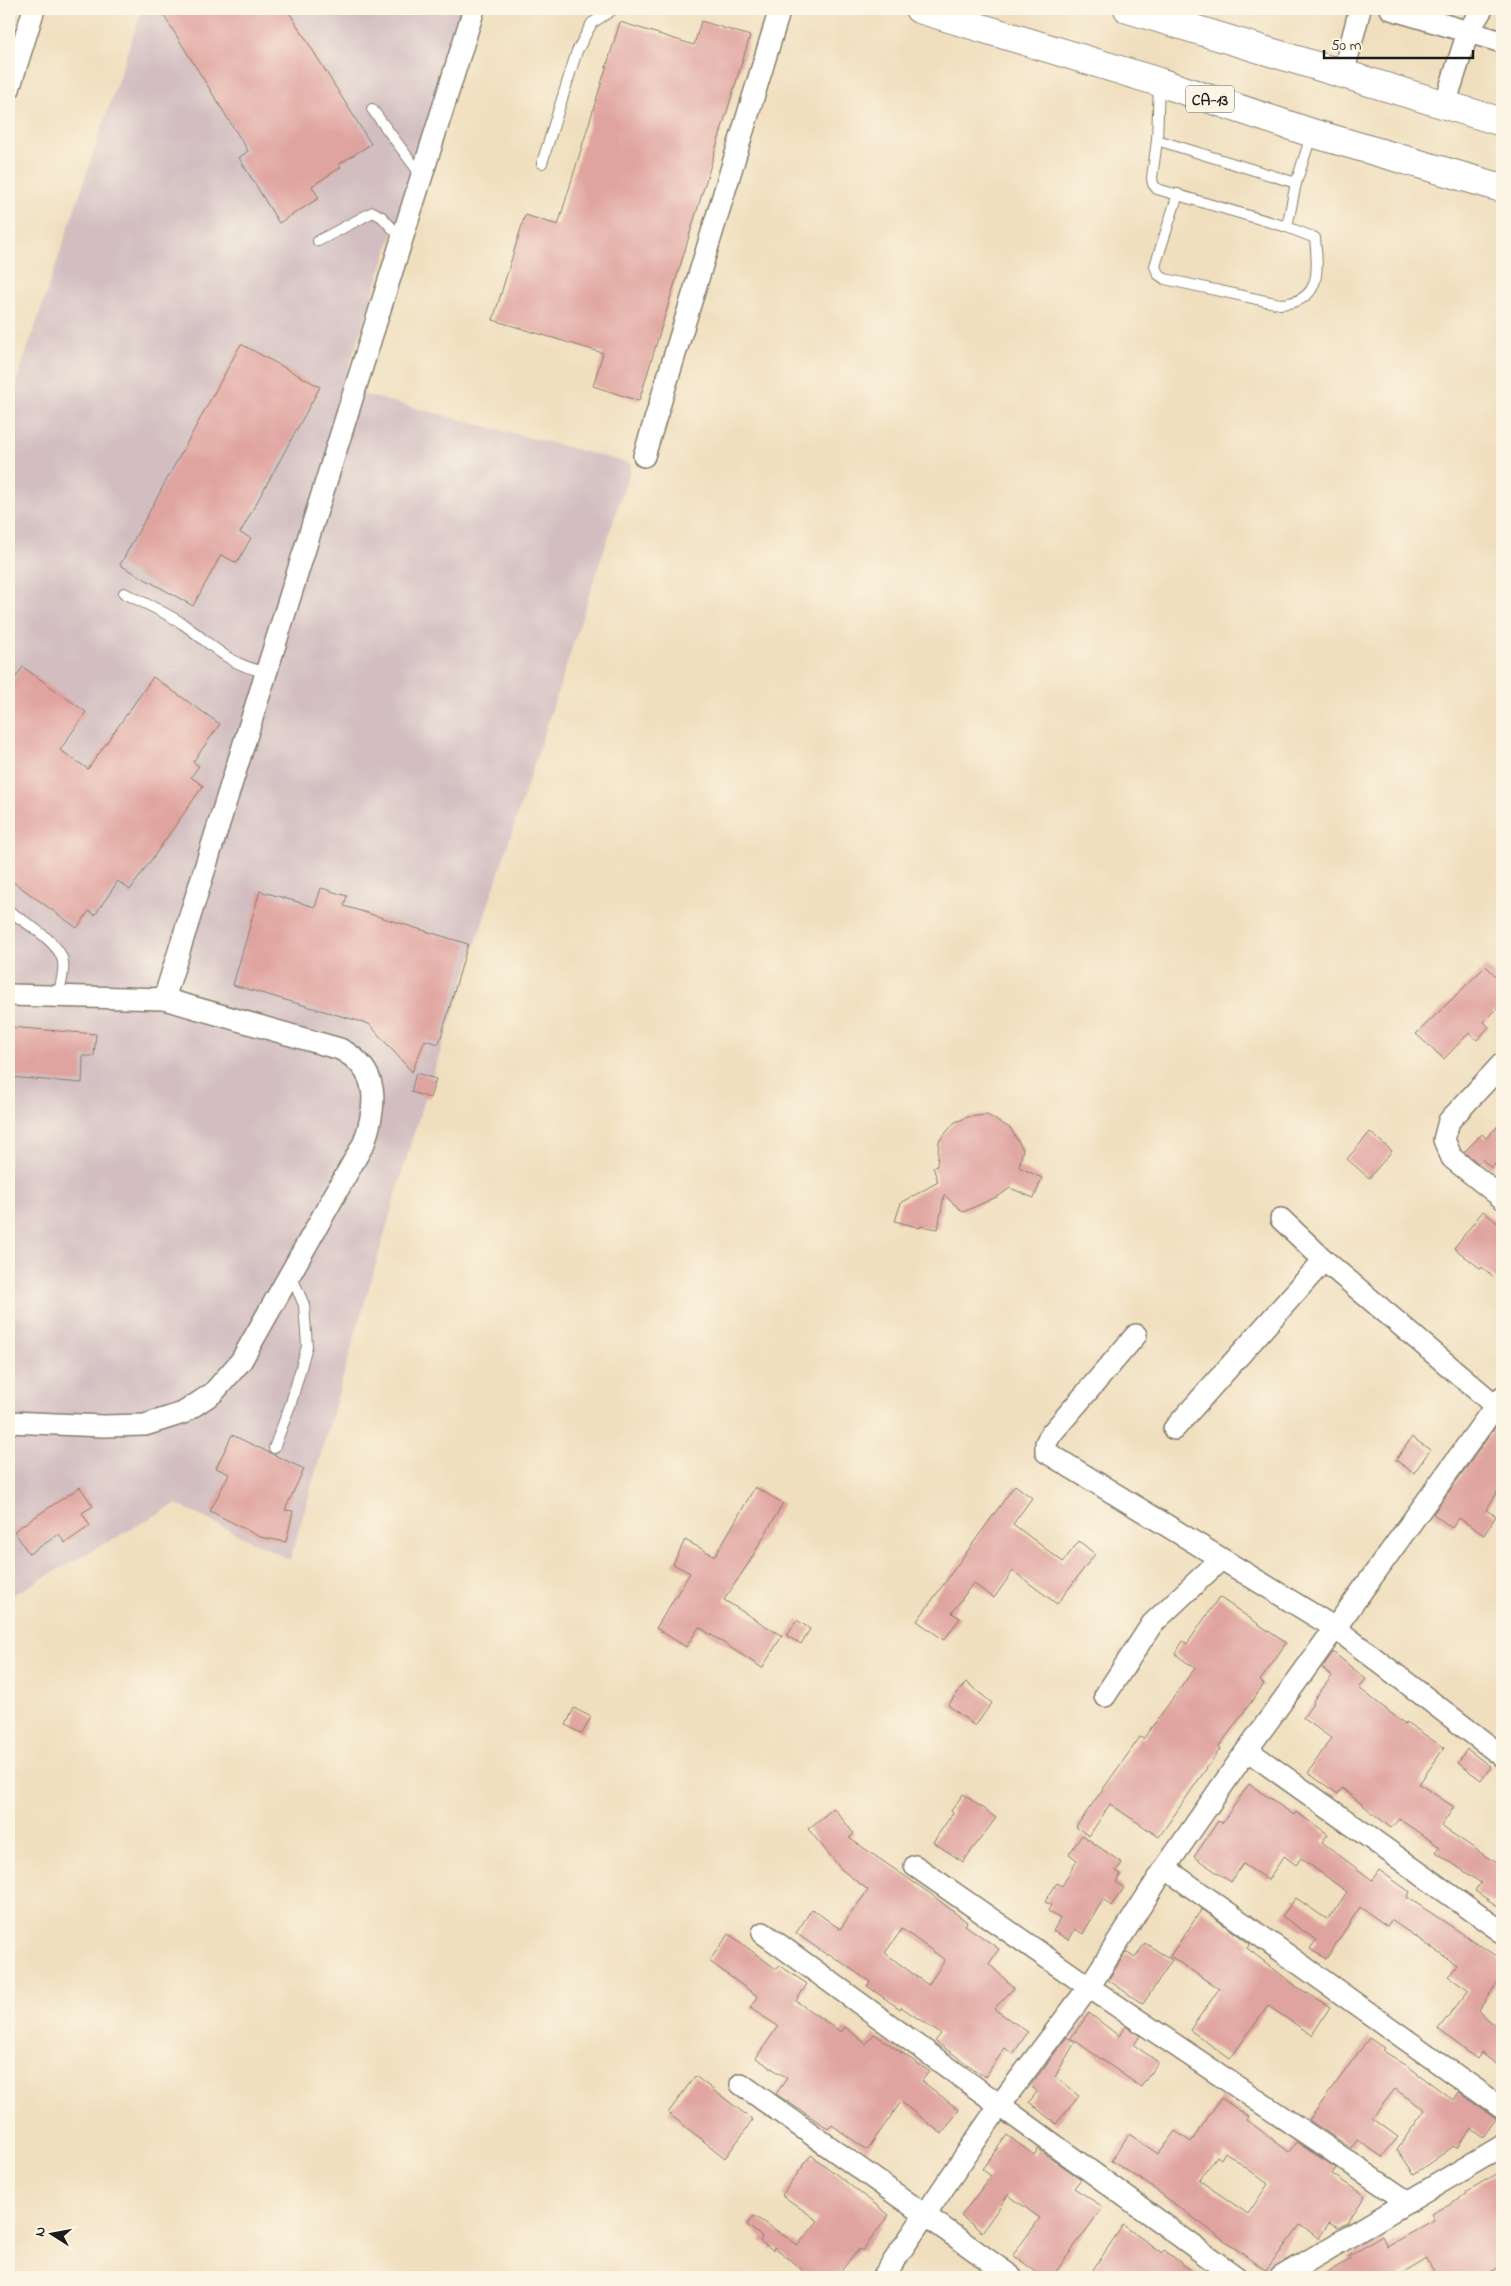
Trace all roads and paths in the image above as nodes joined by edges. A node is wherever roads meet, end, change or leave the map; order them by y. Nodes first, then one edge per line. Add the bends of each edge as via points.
1 (34, 9) edge
2 (474, 9) edge
3 (614, 9) edge
4 (780, 9) edge
5 (919, 9) edge
6 (1128, 9) edge
7 (1360, 9) edge
8 (1391, 9) edge
9 (1482, 9) edge
10 (1468, 32) junction
11 (1502, 42) edge
12 (1343, 74) junction
13 (1159, 82) junction
14 (9, 88) edge
15 (1445, 104) junction
16 (372, 109) dead end
17 (1502, 122) edge
18 (1312, 133) junction
19 (1157, 140) junction
20 (542, 163) dead end
21 (421, 176) junction
22 (1296, 183) junction
23 (1502, 188) edge
24 (1178, 194) junction
25 (1287, 227) junction
26 (402, 239) junction
27 (318, 241) dead end
28 (644, 456) dead end
29 (124, 593) dead end
30 (266, 672) junction
31 (9, 911) edge
32 (9, 995) edge
33 (58, 997) junction
34 (164, 999) junction
35 (1502, 1064) edge
36 (1502, 1198) edge
37 (1281, 1219) dead end
38 (1324, 1260) junction
39 (290, 1274) junction
40 (1136, 1335) dead end
41 (1499, 1401) edge
42 (10, 1424) edge
43 (1174, 1428) dead end
44 (274, 1448) dead end
45 (1221, 1559) junction
46 (1335, 1628) junction
47 (1105, 1696) dead end
48 (1247, 1750) junction
49 (1502, 1756) edge
50 (915, 1866) dead end
51 (1164, 1868) junction
52 (1502, 1932) edge
53 (763, 1933) dead end
54 (1089, 1987) junction
55 (740, 2084) dead end
56 (999, 2106) junction
57 (1502, 2108) edge
58 (1502, 2146) edge
59 (1408, 2202) junction
60 (926, 2216) junction
61 (883, 2277) edge
62 (1012, 2277) edge
63 (1236, 2277) edge
64 (1282, 2277) edge

1 - 14 street
2 - 21 street
3 - 20 lane via 592,23 577,51
4 - 28 street
5 - 13 highway, CA-13
6 - 12 highway
7 - 12 street
8 - 10 street
9 - 10 street
10 - 11 street
10 - 15 street
12 - 15 highway
13 - 18 highway, CA-13
13 - 19 lane
15 - 17 highway
16 - 21 lane
18 - 22 lane
18 - 23 highway, CA-13
19 - 22 lane
19 - 24 lane via 1153,184 1157,189
21 - 26 street
22 - 25 lane
24 - 25 lane
24 - 25 lane via 1155,266 1165,280 1280,304 1306,298 1313,289 1317,258 1315,238
26 - 27 lane via 373,212
26 - 30 street
29 - 30 lane via 181,623 239,665
30 - 34 street
31 - 33 lane via 36,928 61,956 64,962
32 - 33 street
33 - 34 street
34 - 39 street via 340,1049 356,1057 367,1074 373,1111 364,1143
35 - 36 street via 1449,1121 1444,1140 1452,1158
37 - 38 street
38 - 41 street
38 - 43 street
39 - 42 street via 241,1361 213,1393 183,1413 145,1425
39 - 44 lane via 304,1305 307,1346 292,1403
40 - 45 street via 1051,1434 1046,1452
41 - 46 street
45 - 46 street
45 - 47 street via 1152,1624
46 - 48 street
46 - 49 street
48 - 51 street
48 - 52 street
50 - 54 street
51 - 54 street
51 - 57 street
53 - 56 street
54 - 56 street
54 - 59 street
55 - 60 street
56 - 60 street
56 - 63 street
58 - 59 street
59 - 64 street
60 - 61 street
60 - 62 street

